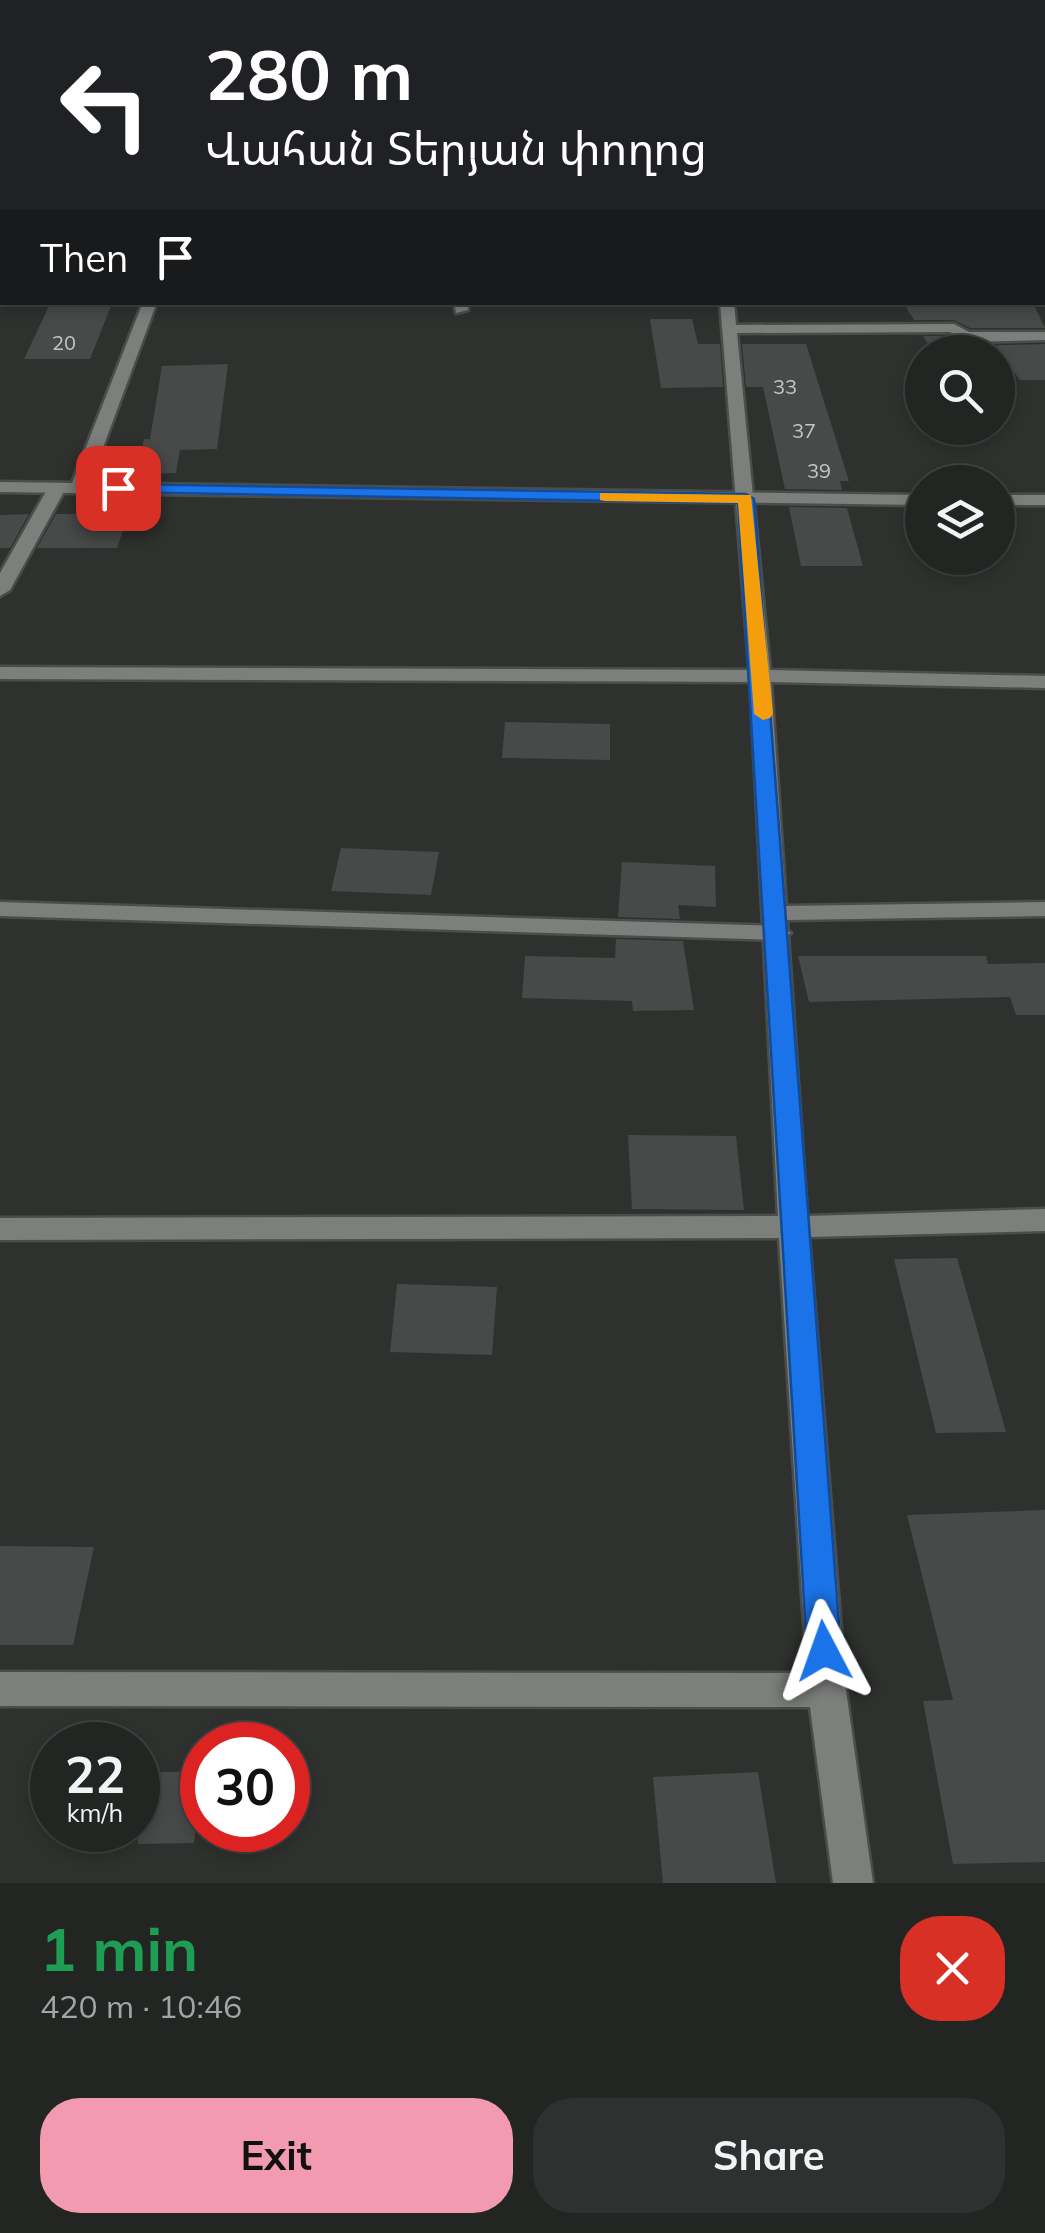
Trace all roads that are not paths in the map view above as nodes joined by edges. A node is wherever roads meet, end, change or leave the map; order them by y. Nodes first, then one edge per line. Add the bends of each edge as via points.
1 (149, 305) edge
2 (728, 316) edge
3 (1045, 336) edge
4 (0, 487) edge
5 (57, 488) junction
6 (79, 488) junction
7 (746, 499) junction
8 (905, 500) edge
9 (1015, 500) edge
10 (1045, 500) edge
11 (0, 590) edge
12 (0, 672) edge
13 (760, 676) junction
14 (1045, 682) edge
15 (0, 909) edge
16 (1045, 909) edge
17 (778, 923) junction
18 (1045, 1220) edge
19 (794, 1227) junction
20 (0, 1229) edge
21 (0, 1689) edge
22 (827, 1690) junction
23 (853, 1883) edge

1 - 6 street
2 - 3 street via 954,328 966,338
2 - 7 street
4 - 5 street
5 - 6 street
5 - 11 street
6 - 7 street
7 - 8 street
7 - 13 street
9 - 10 street
12 - 13 street
13 - 14 street
13 - 17 street
15 - 17 street
16 - 17 street
17 - 19 street
18 - 19 street
19 - 20 street
19 - 22 street
21 - 22 street
22 - 23 street

